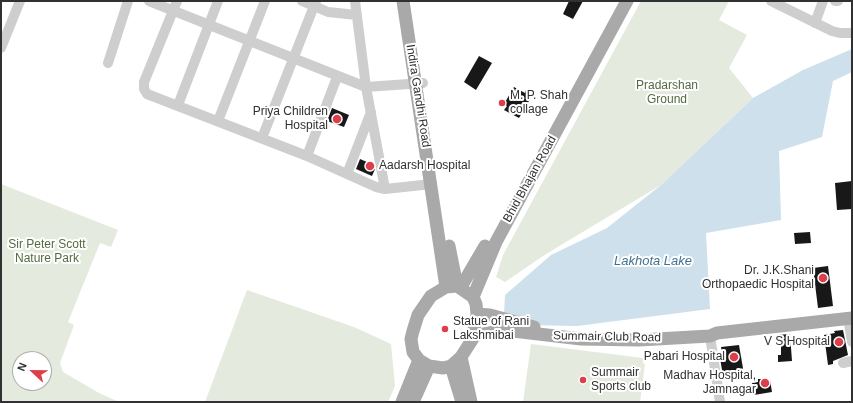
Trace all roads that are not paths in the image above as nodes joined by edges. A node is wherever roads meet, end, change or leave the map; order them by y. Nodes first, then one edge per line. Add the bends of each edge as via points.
1 (128, 1) edge
2 (149, 1) edge
3 (218, 1) edge
4 (265, 1) edge
5 (302, 1) edge
6 (355, 1) edge
7 (403, 1) edge
8 (411, 1) edge
9 (618, 1) edge
10 (627, 1) edge
11 (771, 1) edge
12 (823, 1) edge
13 (835, 1) edge
14 (838, 1) edge
15 (16, 2) edge
16 (315, 4) edge
17 (175, 6) edge
18 (357, 15) junction
19 (815, 22) junction
20 (209, 25) junction
21 (852, 33) edge
22 (250, 42) junction
23 (1, 48) edge
24 (293, 59) junction
25 (108, 63) dead end
26 (337, 77) junction
27 (419, 84) junction
28 (366, 87) junction
29 (178, 105) junction
30 (371, 112) junction
31 (218, 121) junction
32 (262, 138) junction
33 (306, 156) junction
34 (347, 174) junction
35 (432, 184) junction
36 (385, 189) junction
37 (454, 287) junction
38 (473, 297) junction
39 (477, 314) junction
40 (850, 318) edge
41 (714, 334) junction
42 (473, 336) junction
43 (852, 342) edge
44 (462, 357) junction
45 (424, 363) junction
46 (451, 366) junction
47 (402, 402) edge
48 (413, 402) edge
49 (462, 402) edge
50 (471, 402) edge
51 (720, 402) edge

1 - 25 street
2 - 17 street
3 - 20 street
4 - 22 street
5 - 16 street
6 - 18 street
7 - 27 main road, Indira Gandhi Road
8 - 27 main road, Indira Gandhi Road
9 - 37 main road, Bhid Bhajan Road via 564,102
10 - 38 main road, Bhid Bhajan Road via 496,242
11 - 19 street
12 - 19 street
13 - 14 street
15 - 23 street
16 - 18 street via 328,12
16 - 24 street
17 - 20 street
17 - 29 street via 144,82 144,89 147,94
18 - 28 street
19 - 21 street via 840,34
20 - 22 street
20 - 29 street
22 - 24 street
22 - 31 street
24 - 26 street
24 - 32 street
26 - 28 street
26 - 33 street
27 - 28 street
27 - 35 main road, Indira Gandhi Road
27 - 37 main road, Indira Gandhi Road
28 - 30 street
29 - 31 street
30 - 34 street
30 - 36 street
31 - 32 street
32 - 33 street
33 - 34 street
34 - 36 street
35 - 36 street
35 - 37 main road, Indira Gandhi Road
37 - 38 main road
37 - 45 main road via 431,296 418,315 411,347
38 - 39 main road
39 - 41 main road, Summair Club Road via 538,328 586,332 710,330
39 - 42 main road
40 - 41 main road, Summair Club Road
40 - 43 street
41 - 42 main road, Summair Club Road via 639,340 582,339 512,331
41 - 51 street
42 - 44 main road
44 - 46 main road
44 - 50 main road
45 - 46 main road via 443,368
45 - 47 main road
45 - 48 main road
46 - 49 main road

